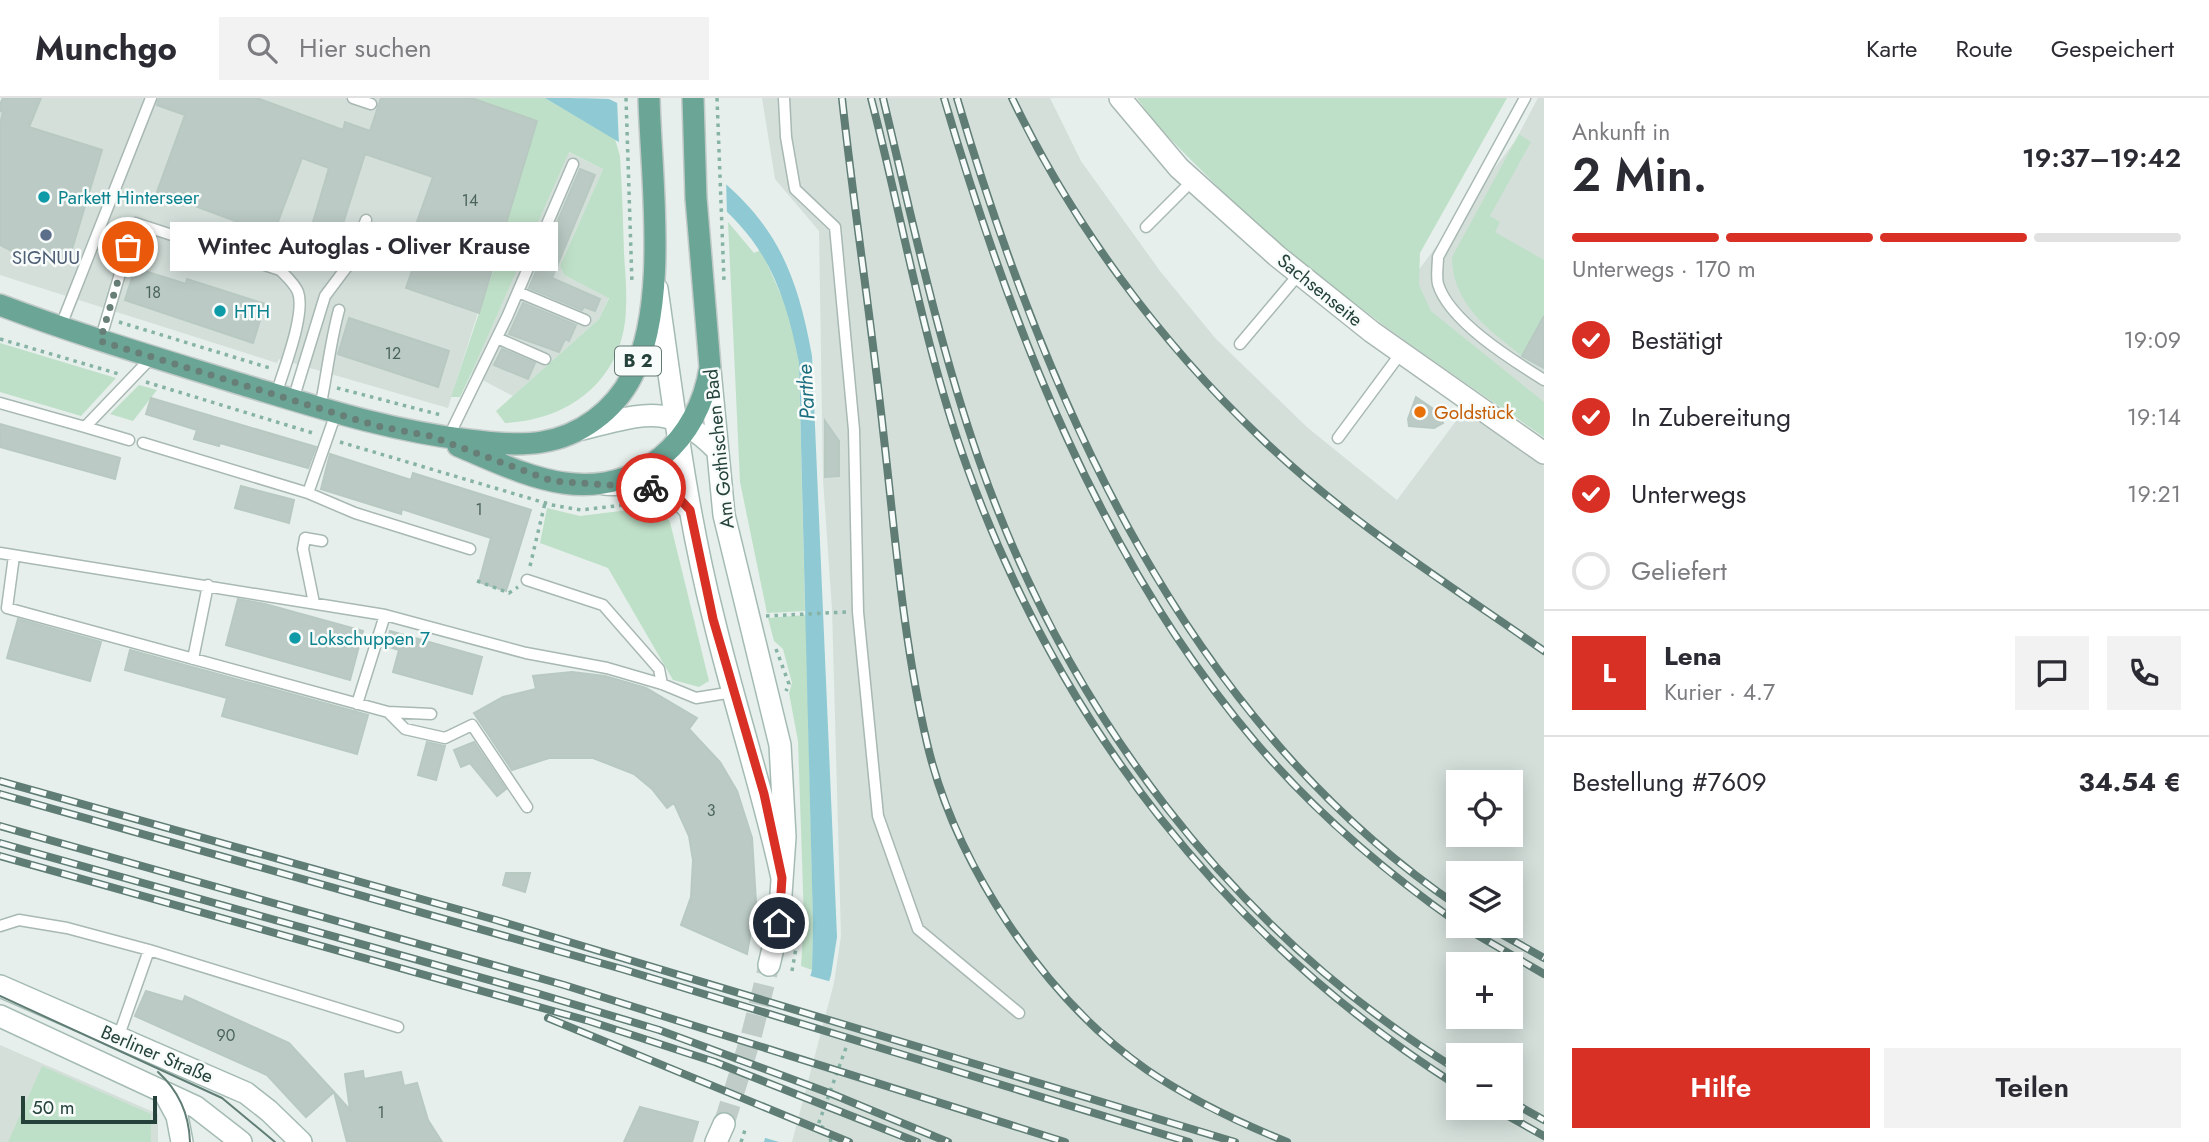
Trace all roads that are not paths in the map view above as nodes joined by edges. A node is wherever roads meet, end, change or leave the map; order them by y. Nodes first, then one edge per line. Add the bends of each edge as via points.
1 (151, 98) edge
2 (353, 98) edge
3 (692, 98) edge
4 (784, 98) edge
5 (1120, 98) edge
6 (1525, 98) edge
7 (371, 104) dead end
8 (649, 107) edge
9 (573, 164) dead end
10 (1192, 181) junction
11 (366, 220) dead end
12 (1146, 228) dead end
13 (655, 273) junction
14 (1299, 274) junction
15 (518, 292) junction
16 (0, 305) edge
17 (339, 310) dead end
18 (0, 320) edge
19 (586, 320) dead end
20 (60, 328) junction
21 (497, 338) junction
22 (100, 341) junction
23 (1240, 344) dead end
24 (1401, 353) junction
25 (152, 357) junction
26 (545, 359) dead end
27 (710, 367) junction
28 (1544, 380) edge
29 (285, 397) junction
30 (0, 403) edge
31 (328, 411) junction
32 (85, 427) junction
33 (682, 428) junction
34 (581, 429) junction
35 (439, 437) junction
36 (1338, 438) dead end
37 (129, 440) dead end
38 (143, 443) dead end
39 (717, 450) junction
40 (1544, 453) edge
41 (598, 484) junction
42 (308, 493) junction
43 (690, 510) junction
44 (322, 541) dead end
45 (470, 549) dead end
46 (0, 554) edge
47 (14, 556) junction
48 (527, 580) road end
49 (208, 585) junction
50 (314, 603) junction
51 (385, 615) junction
52 (193, 659) junction
53 (662, 684) junction
54 (733, 692) junction
55 (357, 704) junction
56 (388, 712) junction
57 (430, 714) dead end
58 (527, 807) dead end
59 (782, 878) junction
60 (0, 916) edge
61 (19, 920) junction
62 (0, 926) edge
63 (149, 950) junction
64 (769, 965) tunnel mouth
65 (0, 986) edge
66 (1019, 1013) dead end
67 (2, 1022) edge
68 (398, 1027) dead end
69 (118, 1038) junction
70 (164, 1092) junction
71 (182, 1142) edge
72 (240, 1142) edge
73 (301, 1142) edge

1 - 20 lane
2 - 7 lane
3 - 27 main road, Am Gothischen Bad / B 2
4 - 66 lane via 795,190 835,227 853,430 858,612 878,816 918,929
5 - 10 main road, Sachsenseite
6 - 28 lane via 1438,257 1437,283 1468,323 1514,362
8 - 13 main road, Am Gothischen Bad / B 2
9 - 15 lane
10 - 12 lane
10 - 14 main road, Sachsenseite
11 - 29 lane via 352,260 325,296
13 - 33 main road, Am Gothischen Bad
13 - 34 main road, B 2 via 644,343 631,378 604,413
14 - 23 lane
14 - 24 main road, Sachsenseite
15 - 19 lane
15 - 21 lane
16 - 20 main road, B 2
17 - 31 lane via 327,351
18 - 20 main road, B 2
20 - 22 main road, B 2
21 - 26 lane
21 - 35 lane
22 - 25 main road, B 2
22 - 29 lane via 135,223 280,270 292,281 299,294 299,315
24 - 36 lane
24 - 40 main road, Sachsenseite
25 - 29 main road, B 2
25 - 32 lane
27 - 33 main road, B 2 via 706,393
27 - 39 main road, Am Gothischen Bad
29 - 31 main road, B 2
30 - 32 lane
31 - 35 main road, B 2
31 - 42 lane
32 - 37 lane
33 - 34 main road via 656,414
33 - 39 main road
33 - 41 main road, B 2 via 657,462
33 - 43 main road, Am Gothischen Bad
34 - 35 main road, B 2 via 539,443
35 - 41 main road, B 2 via 535,476 567,484
38 - 42 lane
39 - 59 main road, Am Gothischen Bad via 732,554 780,745
41 - 43 main road via 661,490 676,495
42 - 45 lane via 355,513
43 - 54 main road, Am Gothischen Bad
44 - 50 lane via 305,538 303,549
46 - 47 lane
47 - 49 lane
47 - 52 lane via 7,608
48 - 53 lane via 603,605 659,669
49 - 50 lane
49 - 52 lane
50 - 51 lane
51 - 53 lane
51 - 55 lane
52 - 55 lane
53 - 54 lane via 696,698
54 - 59 main road, Am Gothischen Bad via 764,794
55 - 56 lane
56 - 57 lane
56 - 58 lane via 405,729 445,738 472,725
59 - 64 main road, Am Gothischen Bad via 779,923
60 - 61 lane
61 - 62 lane
61 - 63 lane
63 - 68 lane
63 - 69 lane
65 - 69 main road, Berliner Straße
67 - 70 main road, Berliner Straße
69 - 73 main road, Berliner Straße via 246,1093
70 - 71 main road via 177,1116
70 - 72 main road, Berliner Straße via 210,1116

